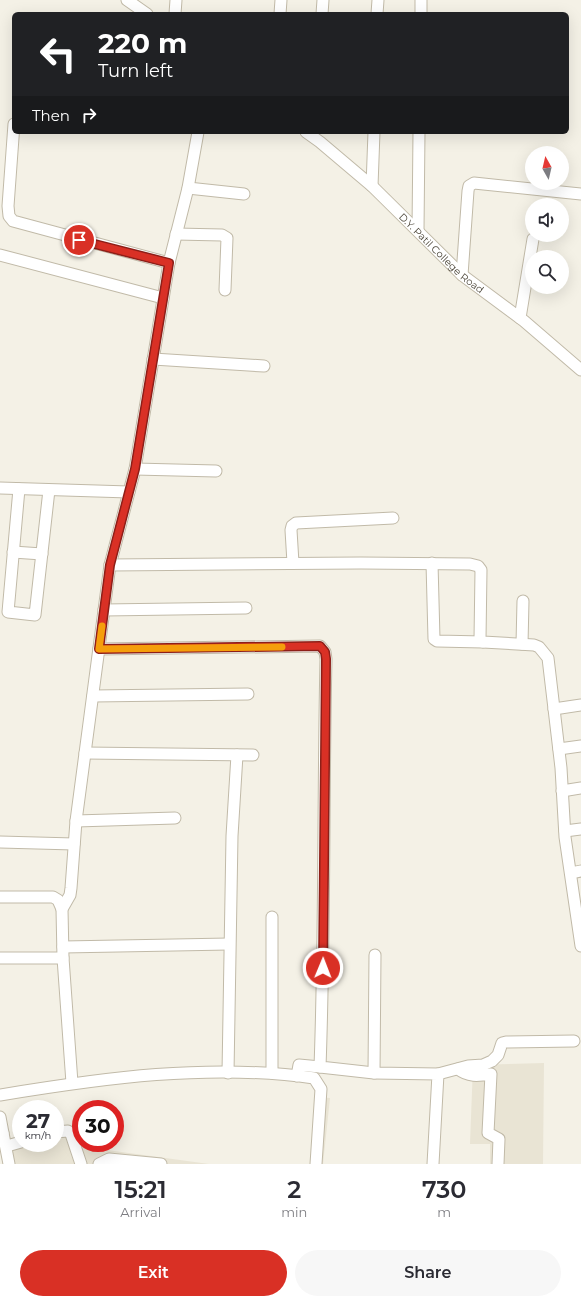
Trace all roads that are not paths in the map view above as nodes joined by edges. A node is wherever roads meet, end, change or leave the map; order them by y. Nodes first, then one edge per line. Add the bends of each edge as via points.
1 (127, 0) edge
2 (176, 0) edge
3 (281, 0) edge
4 (323, 0) edge
5 (378, 0) edge
6 (421, 0) edge
7 (144, 8) edge
8 (175, 12) edge
9 (280, 12) edge
10 (322, 12) edge
11 (377, 12) edge
12 (420, 12) edge
13 (13, 134) edge
14 (198, 134) edge
15 (374, 134) edge
16 (419, 134) edge
17 (320, 137) edge
18 (372, 186) junction
19 (188, 188) junction
20 (244, 194) dead end
21 (581, 194) edge
22 (418, 230) junction
23 (176, 234) junction
24 (533, 242) edge
25 (0, 255) edge
26 (169, 263) junction
27 (462, 276) junction
28 (225, 290) dead end
29 (163, 298) junction
30 (520, 318) junction
31 (153, 359) junction
32 (264, 366) dead end
33 (581, 370) edge
34 (135, 469) junction
35 (216, 471) dead end
36 (0, 488) edge
37 (19, 489) junction
38 (49, 490) junction
39 (129, 492) junction
40 (393, 518) dead end
41 (13, 552) junction
42 (42, 554) junction
43 (292, 564) junction
44 (432, 564) junction
45 (110, 565) junction
46 (524, 601) dead end
47 (246, 608) dead end
48 (104, 610) junction
49 (483, 642) junction
50 (522, 644) junction
51 (99, 649) junction
52 (248, 694) dead end
53 (93, 696) junction
54 (581, 705) edge
55 (554, 709) junction
56 (581, 746) edge
57 (559, 749) junction
58 (85, 753) junction
59 (237, 755) junction
60 (253, 755) dead end
61 (581, 788) edge
62 (562, 791) junction
63 (175, 818) dead end
64 (76, 821) junction
65 (581, 829) edge
66 (565, 831) junction
67 (0, 842) edge
68 (74, 844) junction
69 (576, 872) edge
70 (0, 897) edge
71 (62, 909) junction
72 (272, 917) dead end
73 (579, 926) edge
74 (229, 944) junction
75 (581, 946) edge
76 (63, 953) junction
77 (375, 955) dead end
78 (0, 958) edge
79 (574, 1041) dead end
80 (320, 1067) junction
81 (458, 1070) junction
82 (228, 1073) junction
83 (272, 1073) junction
84 (374, 1073) junction
85 (438, 1074) junction
86 (297, 1076) junction
87 (72, 1083) junction
88 (0, 1095) edge
89 (0, 1117) edge
90 (64, 1131) edge
91 (2, 1133) edge
92 (12, 1145) edge
93 (7, 1146) junction
94 (77, 1163) edge
95 (9, 1164) edge
96 (99, 1164) edge
97 (161, 1164) edge
98 (316, 1164) edge
99 (433, 1164) edge
100 (498, 1164) edge

1 - 7 street
2 - 8 street
3 - 9 street
4 - 10 street
5 - 11 street
6 - 12 street
13 - 26 street via 8,206 9,216 13,221
14 - 19 street
15 - 18 street
16 - 22 street
17 - 18 street, D.Y. Patil College Road
18 - 22 street, D.Y. Patil College Road
19 - 20 street
19 - 23 street
21 - 27 street via 474,183 469,186
22 - 27 street, D.Y. Patil College Road
23 - 26 street
23 - 28 street via 222,235 227,238
24 - 30 street
25 - 29 street
26 - 29 street
27 - 30 street, D.Y. Patil College Road
29 - 31 street
30 - 33 street, D.Y. Patil College Road
31 - 32 street
31 - 34 street
34 - 35 street
34 - 39 street
36 - 37 street
37 - 38 street
37 - 41 street
38 - 39 street
38 - 42 street
39 - 45 street
40 - 43 street via 296,523 291,530
41 - 42 street
41 - 42 street via 8,612 35,615
43 - 44 street
43 - 45 street
44 - 49 street via 470,564 478,566 481,570 479,634
44 - 49 street via 434,639
45 - 48 street
46 - 50 street
47 - 48 street
48 - 51 street
49 - 50 street
50 - 55 street via 539,647 548,658
51 - 53 street
51 - 80 street via 320,646 325,652 324,913
52 - 53 street
53 - 58 street
54 - 55 street
55 - 57 street
56 - 57 street
57 - 62 street
58 - 59 street
58 - 64 street
59 - 60 street
59 - 74 street
61 - 62 street
62 - 66 street
63 - 64 street
64 - 68 street
65 - 66 street
66 - 69 street
67 - 68 street
68 - 71 street via 70,895
69 - 73 street
70 - 71 street via 53,897 58,900
71 - 76 street
72 - 83 street
73 - 75 street
74 - 76 street
74 - 82 street
76 - 78 street
76 - 87 street
77 - 84 street
79 - 81 street via 506,1042 502,1043 498,1055 492,1061
80 - 84 street
80 - 86 street via 299,1065
81 - 85 street
81 - 100 street via 464,1074 478,1076 491,1074 488,1133 499,1139
82 - 83 street
82 - 87 street via 156,1073
83 - 86 street
84 - 85 street
85 - 99 street
86 - 98 street via 314,1078 322,1089
87 - 88 street
89 - 91 street
90 - 94 street via 71,1134
91 - 93 street
92 - 93 street
93 - 95 street
96 - 97 street via 109,1159

